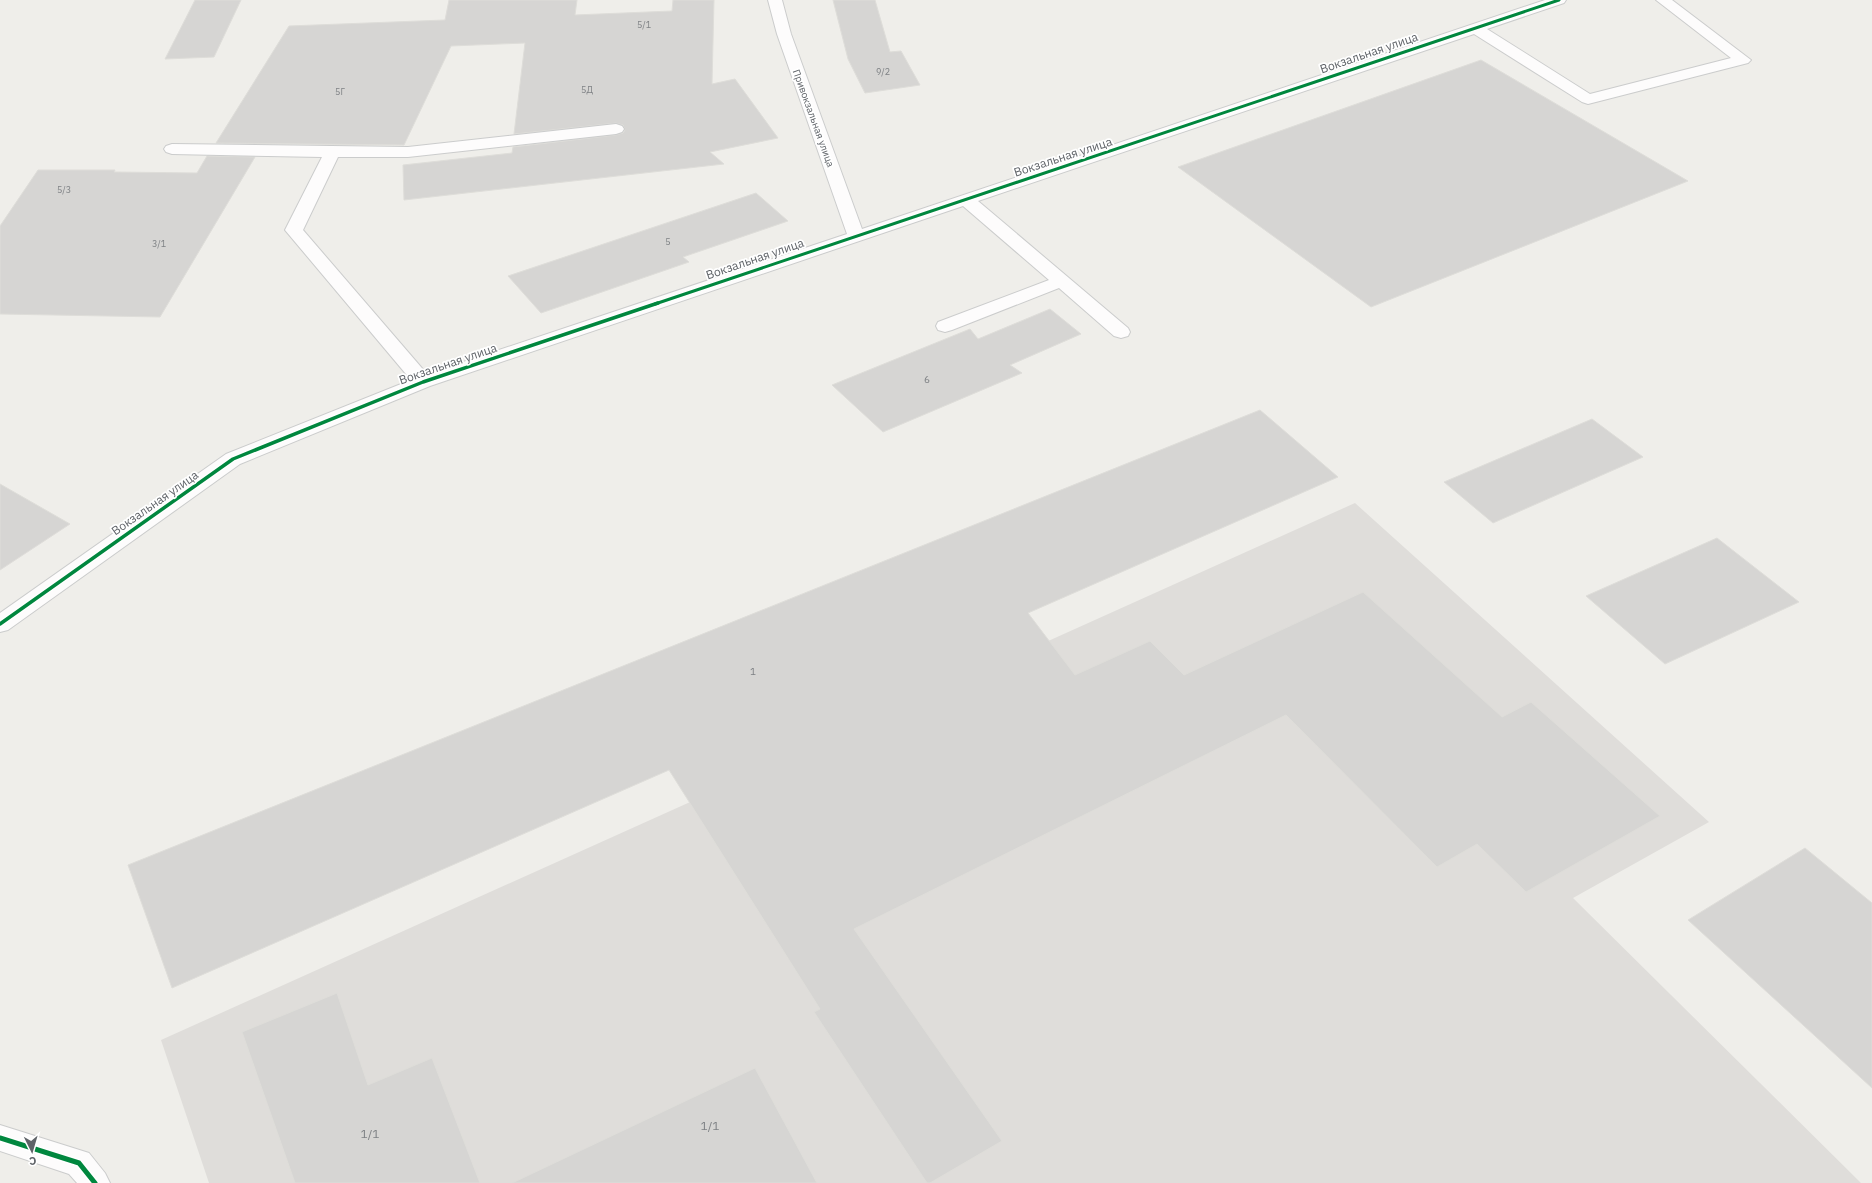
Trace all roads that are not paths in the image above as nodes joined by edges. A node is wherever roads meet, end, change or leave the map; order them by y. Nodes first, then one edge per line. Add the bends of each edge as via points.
1 (775, 0) edge
2 (1559, 0) edge
3 (1663, 0) edge
4 (1475, 28) junction
5 (616, 129) dead end
6 (172, 149) dead end
7 (332, 152) junction
8 (966, 200) junction
9 (856, 236) junction
10 (1061, 281) junction
11 (945, 326) dead end
12 (1121, 332) dead end
13 (423, 382) junction
14 (0, 624) edge
15 (0, 1138) edge
16 (95, 1183) edge

1 - 9 street, Привокзальная улица via 784,34
2 - 4 street, Вокзальная улица
3 - 4 street via 1744,60 1588,100
4 - 8 street, Вокзальная улица
5 - 7 street via 408,152
6 - 7 street
7 - 13 street via 294,230
8 - 9 street, Вокзальная улица
8 - 10 street
9 - 13 street, Вокзальная улица
10 - 11 street
10 - 12 street
13 - 14 street, Вокзальная улица via 233,459
15 - 16 street via 79,1163

